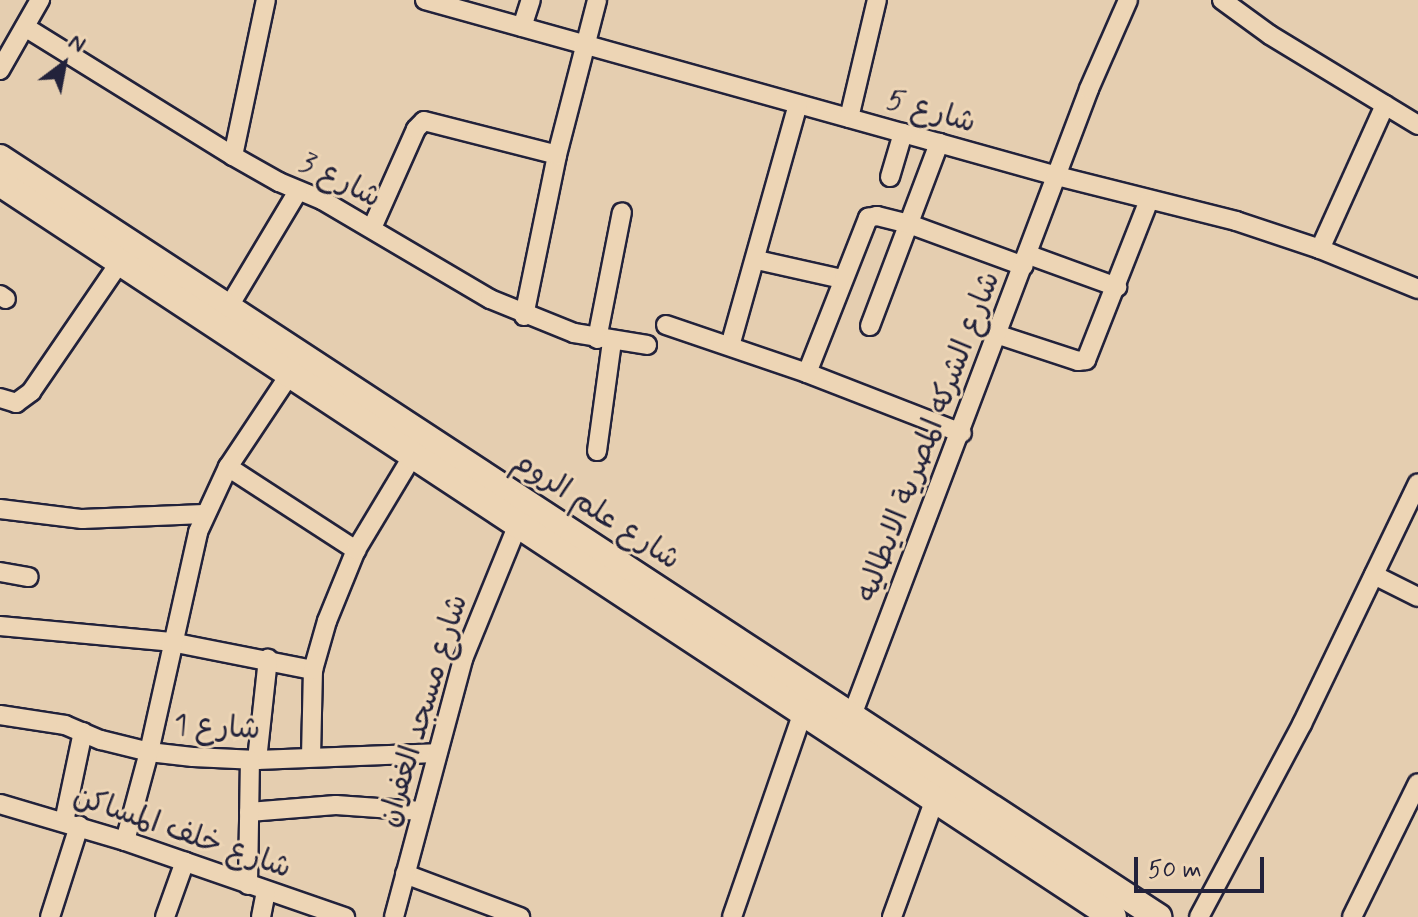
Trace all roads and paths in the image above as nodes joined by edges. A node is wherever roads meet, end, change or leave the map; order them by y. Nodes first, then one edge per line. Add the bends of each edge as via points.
1 (40, 0) edge
2 (266, 0) edge
3 (425, 0) edge
4 (531, 0) edge
5 (597, 0) edge
6 (877, 0) edge
7 (1222, 0) edge
8 (1125, 1) edge
9 (25, 27) junction
10 (522, 27) junction
11 (584, 44) junction
12 (0, 69) edge
13 (798, 104) junction
14 (1385, 105) junction
15 (849, 118) junction
16 (1418, 125) edge
17 (903, 133) junction
18 (939, 143) junction
19 (557, 155) junction
20 (233, 156) junction
21 (0, 158) edge
22 (1057, 176) junction
23 (890, 177) dead end
24 (0, 183) edge
25 (298, 191) junction
26 (1149, 200) junction
27 (622, 212) dead end
28 (909, 224) junction
29 (372, 228) junction
30 (1320, 249) junction
31 (757, 260) junction
32 (1026, 260) junction
33 (120, 262) junction
34 (842, 279) junction
35 (1117, 287) junction
36 (1418, 289) edge
37 (228, 308) junction
38 (524, 316) junction
39 (666, 325) dead end
40 (870, 326) dead end
41 (999, 335) junction
42 (604, 340) junction
43 (647, 345) dead end
44 (730, 346) junction
45 (807, 373) junction
46 (290, 374) junction
47 (0, 398) edge
48 (962, 433) junction
49 (408, 443) junction
50 (597, 451) dead end
51 (228, 467) junction
52 (1418, 484) edge
53 (0, 509) edge
54 (204, 514) junction
55 (518, 524) junction
56 (356, 550) junction
57 (0, 572) edge
58 (1374, 575) junction
59 (29, 577) dead end
60 (1418, 597) edge
61 (0, 626) edge
62 (171, 642) junction
63 (268, 659) junction
64 (313, 670) junction
65 (803, 712) junction
66 (0, 715) edge
67 (851, 718) junction
68 (83, 732) junction
69 (149, 752) junction
70 (436, 753) junction
71 (311, 757) junction
72 (253, 760) junction
73 (1418, 783) edge
74 (935, 799) junction
75 (0, 804) edge
76 (421, 811) junction
77 (249, 812) junction
78 (72, 824) junction
79 (125, 841) junction
80 (185, 861) junction
81 (405, 874) junction
82 (257, 888) junction
83 (50, 917) edge
84 (165, 917) edge
85 (261, 917) edge
86 (345, 917) edge
87 (394, 917) edge
88 (520, 917) edge
89 (732, 917) edge
90 (892, 917) edge
91 (1113, 917) edge
92 (1158, 917) edge
93 (1199, 917) edge
94 (1352, 917) edge

1 - 9 street
2 - 20 street
3 - 10 street, شارع 5
4 - 10 street
5 - 11 street
6 - 15 street
7 - 14 street
8 - 22 street, شارع الشركه المصرية الايطاليه
9 - 12 street
9 - 20 street, شارع 3
10 - 11 street, شارع 5
11 - 13 street, شارع 5
11 - 19 street
13 - 15 street, شارع 5
13 - 31 street
14 - 16 street
14 - 30 street
15 - 17 street, شارع 5
17 - 18 street, شارع 5
17 - 23 street
18 - 22 street, شارع 5
18 - 28 street
19 - 29 street via 424,121
19 - 38 street
20 - 25 street, شارع 3
21 - 37 street, شارع علم الروم
22 - 26 street, شارع 5
22 - 32 street, شارع الشركه المصرية الايطاليه
24 - 33 street, شارع علم الروم
25 - 29 street, شارع 3
25 - 37 street
26 - 30 street, شارع 5
26 - 35 street
27 - 42 street
28 - 32 street
28 - 34 street via 868,218
28 - 40 street
29 - 38 street, شارع 3
30 - 36 street, شارع 5
31 - 34 street
31 - 44 street
32 - 35 street
32 - 41 street, شارع الشركه المصرية الايطاليه
33 - 46 street, شارع علم الروم
33 - 47 street via 31,392 16,403
34 - 45 street
35 - 41 street via 1091,354 1082,362
37 - 49 street, شارع علم الروم
38 - 42 street, شارع 3
39 - 44 street
41 - 48 street, شارع الشركه المصرية الايطاليه
42 - 43 street, شارع 3
42 - 50 street
44 - 45 street
45 - 48 street
46 - 49 street, شارع علم الروم
46 - 51 street
48 - 67 street, شارع الشركه المصرية الايطاليه
49 - 55 street, شارع علم الروم
49 - 56 street
49 - 67 street, شارع علم الروم
51 - 54 street
51 - 56 street
52 - 58 street
53 - 54 street via 82,519
54 - 62 street
55 - 65 street, شارع علم الروم
55 - 70 street, شارع مسجد الغفران via 472,632
56 - 64 street
57 - 59 street
58 - 60 street
58 - 93 street
61 - 62 street
62 - 63 street
62 - 69 street
63 - 64 street
63 - 72 street
64 - 71 street
65 - 74 street, شارع علم الروم
65 - 89 street
66 - 68 street, شارع 1
67 - 92 street, شارع علم الروم
68 - 69 street, شارع 1
68 - 78 street
69 - 72 street, شارع 1
69 - 79 street
70 - 71 street, شارع 1
70 - 76 street, شارع مسجد الغفران
71 - 72 street, شارع 1
72 - 77 street
73 - 94 street
74 - 90 street
74 - 91 street, شارع علم الروم
75 - 78 street, شارع خلف المساكن
76 - 77 street via 336,805
76 - 81 street, شارع مسجد الغفران
77 - 82 street
78 - 79 street, شارع خلف المساكن
78 - 83 street
79 - 80 street, شارع خلف المساكن
80 - 82 street, شارع خلف المساكن
80 - 84 street
81 - 87 street, شارع مسجد الغفران
81 - 88 street
82 - 85 street
82 - 86 street, شارع خلف المساكن

